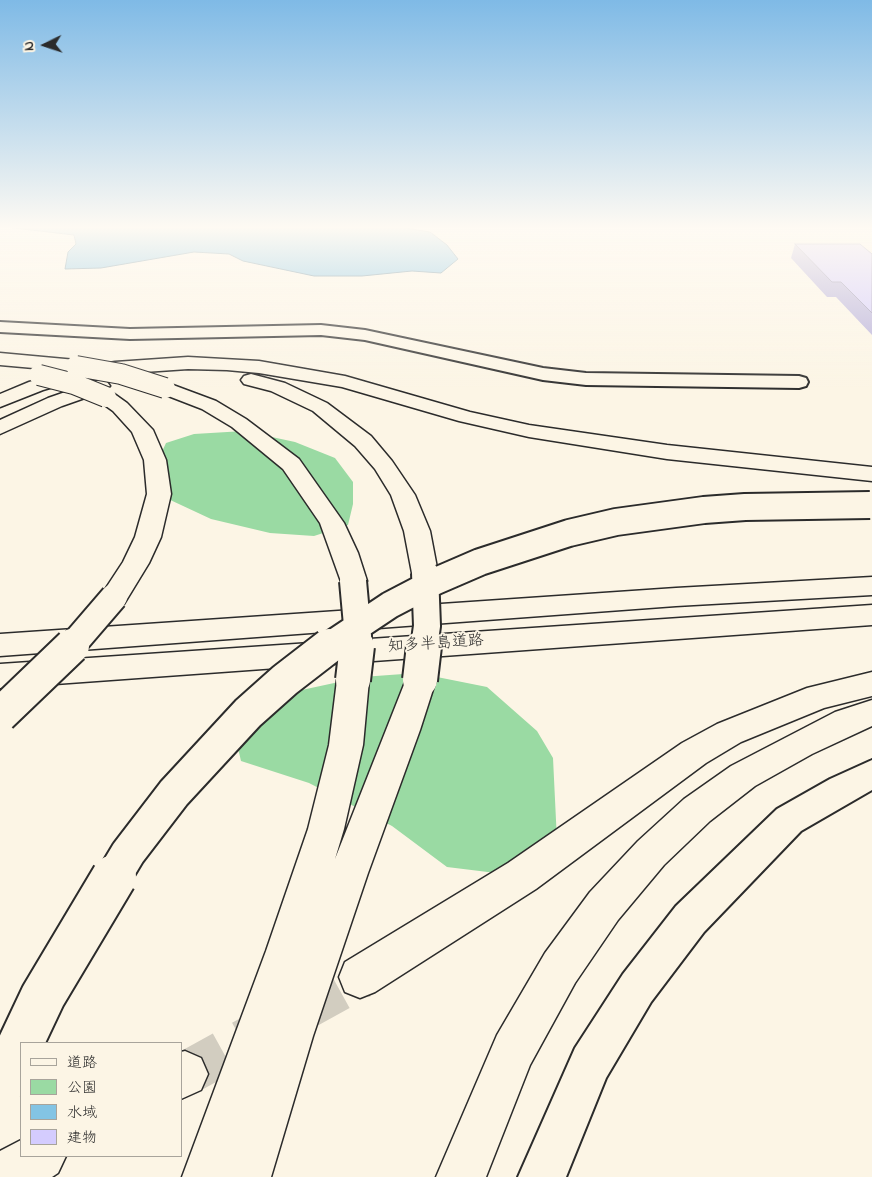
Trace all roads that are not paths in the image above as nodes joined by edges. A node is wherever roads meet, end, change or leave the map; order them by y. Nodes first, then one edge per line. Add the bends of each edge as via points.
1 (0, 327) edge
2 (0, 359) edge
3 (0, 368) edge
4 (799, 382) dead end
5 (0, 401) edge
6 (0, 428) edge
7 (872, 474) edge
8 (871, 505) edge
9 (872, 586) edge
10 (872, 615) edge
11 (0, 644) edge
12 (0, 676) edge
13 (872, 684) edge
14 (872, 713) edge
15 (0, 716) edge
16 (872, 774) edge
17 (360, 977) tunnel mouth
18 (21, 1042) edge
19 (20, 1045) edge
20 (0, 1087) edge
21 (39, 1157) edge
22 (3, 1177) edge
23 (207, 1177) edge
24 (246, 1177) edge
25 (461, 1177) edge
26 (542, 1177) edge

1 - 4 street via 165,334 321,330 365,335 543,374 586,379
2 - 23 highway, bridge via 121,374 209,405 239,423 291,464 312,492 332,523 353,581 358,636 346,745 326,829 287,951
3 - 15 highway, bridge via 74,384 106,397 120,407 142,430 155,460 159,494 148,537 114,597 64,655
5 - 7 highway via 36,386 91,372 153,364 227,364 345,382 466,417 529,431 667,452
6 - 24 highway, bridge via 77,393 123,380 214,374 252,380 278,387 320,407 363,441 384,466 417,531 425,573 427,626 420,680 291,1036
8 - 18 highway, bridge via 745,507 616,522 569,533 480,562 390,605 339,638 285,680 248,713 174,793 128,853 43,996
9 - 11 highway, 知多半島道路
10 - 12 highway, 知多半島道路
13 - 17 highway via 818,697 729,732 694,753 522,876
14 - 25 highway via 847,721 743,776 705,804 652,853 604,906 560,968 513,1052
16 - 26 street via 789,820 690,919 638,988 590,1062
19 - 20 highway, bridge
21 - 22 highway

